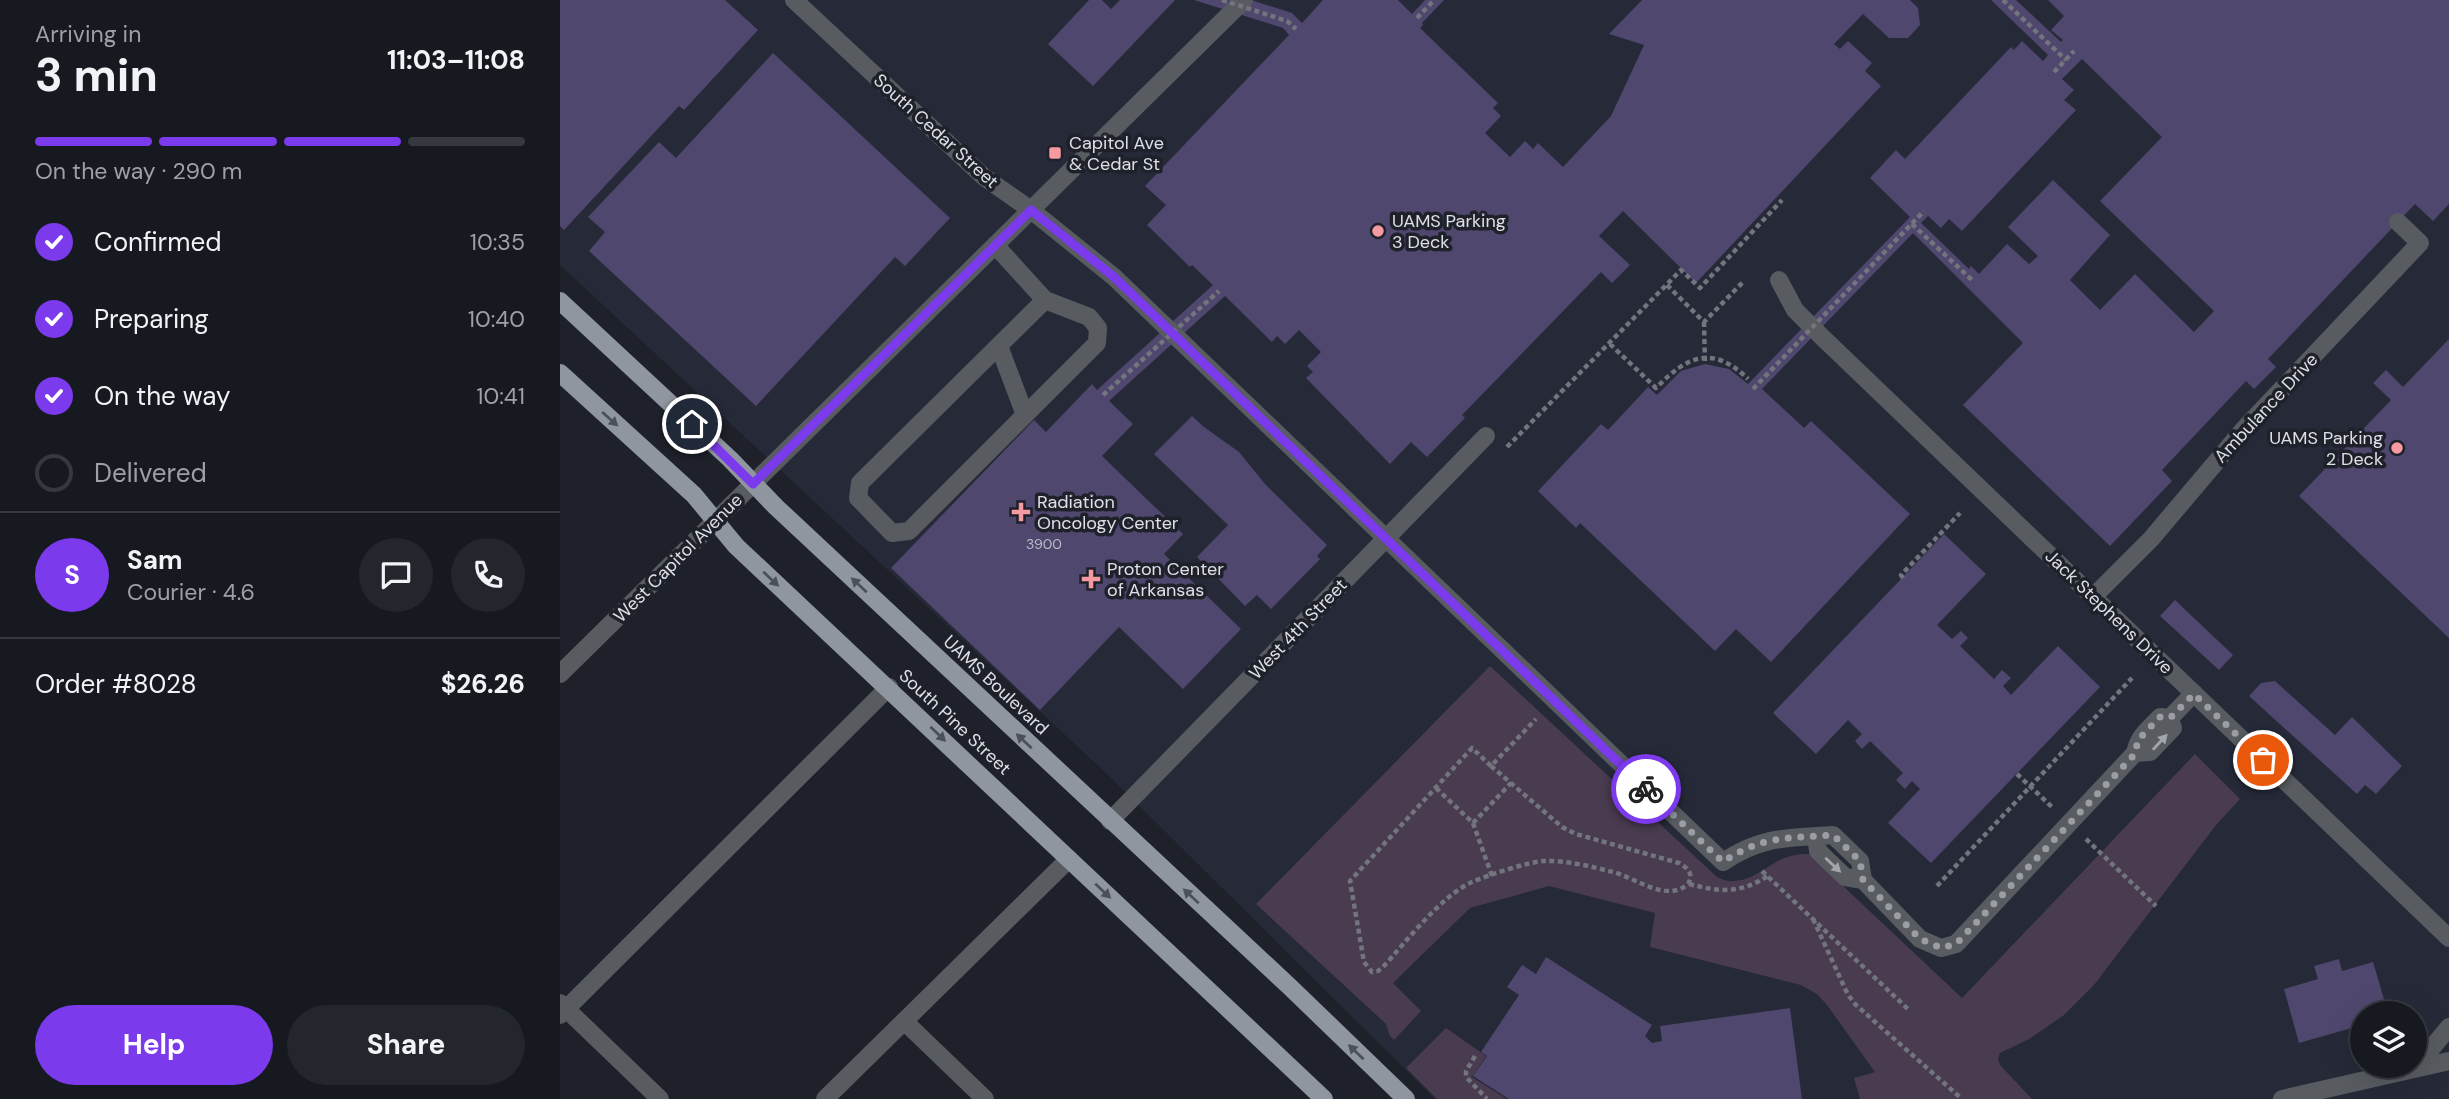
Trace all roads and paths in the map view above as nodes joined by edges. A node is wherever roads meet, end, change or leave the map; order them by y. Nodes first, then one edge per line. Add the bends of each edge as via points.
1 (794, 0) edge
2 (1223, 0) edge
3 (1244, 0) edge
4 (1434, 0) edge
5 (2003, 0) edge
6 (1417, 18) dead end
7 (1296, 29) dead end
8 (2074, 51) dead end
9 (2066, 60) junction
10 (2054, 72) dead end
11 (1782, 200) dead end
12 (1031, 210) junction
13 (1924, 211) dead end
14 (2398, 222) dead end
15 (1912, 224) junction
16 (995, 245) junction
17 (1779, 280) dead end
18 (1973, 281) dead end
19 (1743, 282) dead end
20 (1667, 285) junction
21 (1219, 291) dead end
22 (560, 300) edge
23 (1045, 300) junction
24 (1704, 322) junction
25 (1610, 344) junction
26 (999, 346) junction
27 (1705, 360) junction
28 (560, 373) edge
29 (1748, 379) dead end
30 (1753, 389) dead end
31 (1103, 395) dead end
32 (1025, 415) junction
33 (1486, 436) dead end
34 (1508, 447) dead end
35 (753, 484) junction
36 (1960, 513) dead end
37 (716, 521) junction
38 (1385, 540) junction
39 (1903, 578) dead end
40 (2093, 597) junction
41 (560, 674) edge
42 (2132, 678) dead end
43 (889, 687) junction
44 (2194, 694) junction
45 (1536, 719) dead end
46 (1491, 766) junction
47 (1511, 783) junction
48 (1435, 788) junction
49 (1110, 821) junction
50 (1473, 823) junction
51 (1069, 859) junction
52 (1762, 871) dead end
53 (1492, 876) junction
54 (1937, 886) dead end
55 (1813, 919) junction
56 (2449, 938) edge
57 (562, 1009) edge
58 (1910, 1011) dead end
59 (904, 1021) junction
60 (2449, 1027) edge
61 (2427, 1052) edge
62 (1475, 1055) dead end
63 (2449, 1061) edge
64 (2427, 1065) edge
65 (2369, 1078) edge
66 (660, 1099) edge
67 (825, 1099) edge
68 (985, 1099) edge
69 (1324, 1099) edge
70 (1406, 1099) edge
71 (1487, 1099) edge
72 (1962, 1099) edge
73 (2282, 1099) edge

1 - 12 street, South Cedar Street via 984,177
2 - 7 path, bridge via 1287,21
3 - 12 street, West Capitol Avenue
4 - 6 path
5 - 9 path
8 - 9 path
9 - 10 path
11 - 20 path via 1700,288 1681,270
12 - 16 street, West Capitol Avenue
12 - 38 street, South Cedar Street via 1114,277
13 - 15 path, bridge
14 - 40 street, Ambulance Drive via 2420,243
15 - 18 path
15 - 30 path, bridge
16 - 23 street
16 - 35 street, West Capitol Avenue
17 - 40 street, Jack Stephens Drive via 1795,310
19 - 24 path
20 - 24 path
20 - 25 path
21 - 31 path, bridge
22 - 35 main road, UAMS Boulevard
23 - 26 street
23 - 32 street via 1089,317 1098,328 1097,343
24 - 27 path
25 - 27 path via 1656,388 1680,365
25 - 34 path
26 - 32 street
26 - 32 street via 860,483 858,498 892,533 909,531
27 - 29 path via 1728,363
28 -> 37 main road, South Pine Street via 694,495
33 - 38 street, West 4th Street
35 - 37 street, West Capitol Avenue
49 -> 35 main road, UAMS Boulevard
36 - 39 path
37 - 41 street, West Capitol Avenue
37 -> 43 main road, South Pine Street via 736,546
38 - 44 street, South Cedar Street via 1723,862 1764,841 1833,835 1860,861 1863,880 1920,939 1941,948 1956,944 2135,754 2150,752 2173,728 2170,718
38 - 49 street, West 4th Street
40 - 44 street, Jack Stephens Drive
42 - 54 path
43 -> 51 main road, South Pine Street
43 - 57 street
44 - 56 street, Jack Stephens Drive
45 - 46 path
46 - 47 path
46 - 48 path via 1472,748
47 - 50 path
47 - 53 path via 1562,827 1679,863 1687,867 1690,880 1684,888 1664,892 1614,872 1543,861
48 - 50 path
48 - 53 path via 1350,881 1367,968 1378,971 1436,909 1470,883
70 -> 49 main road, UAMS Boulevard
50 - 53 path
51 - 59 street
51 -> 69 main road, South Pine Street
52 - 55 path
55 - 58 path
55 - 72 path via 1856,1005
57 - 66 street
59 - 67 street
59 - 68 street
60 - 61 street
62 - 71 path via 1466,1077
63 - 64 street
65 - 73 street

